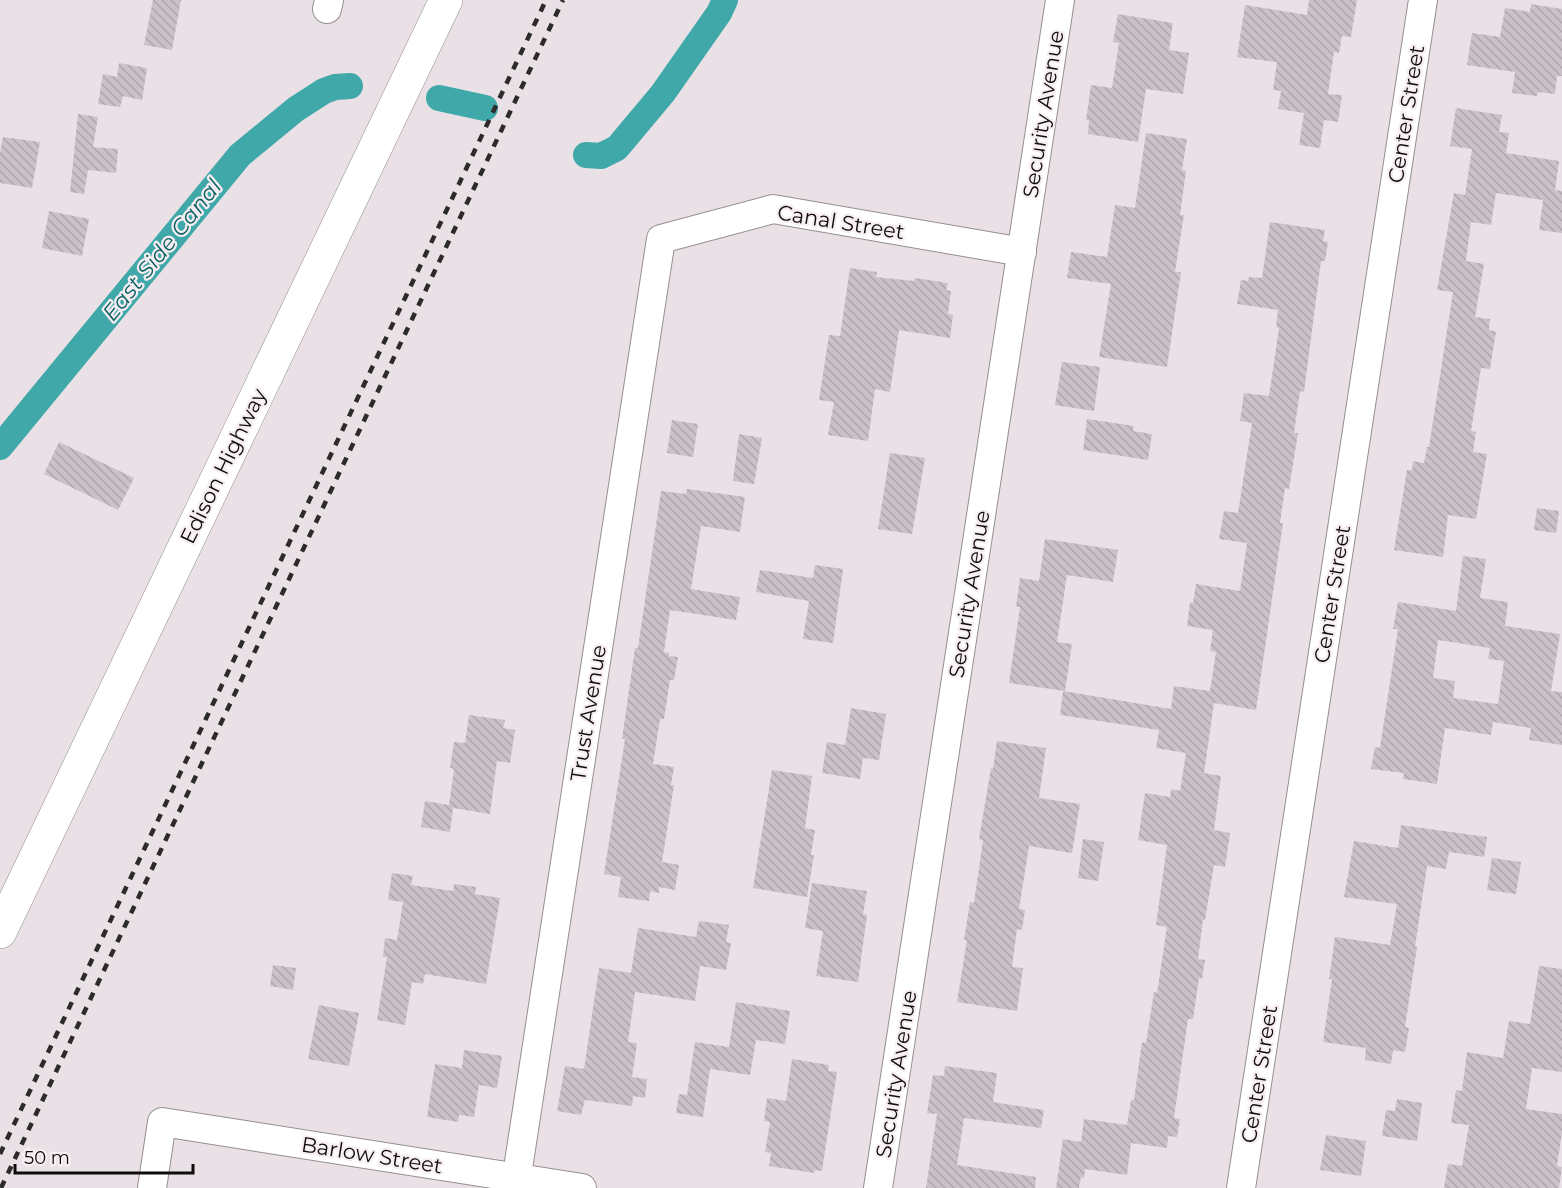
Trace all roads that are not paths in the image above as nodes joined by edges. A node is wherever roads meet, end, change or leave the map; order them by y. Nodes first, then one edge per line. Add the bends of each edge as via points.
1 (446, 0) edge
2 (1060, 0) edge
3 (1423, 0) edge
4 (662, 239) joint
5 (1022, 252) junction
6 (0, 932) edge
7 (516, 1183) edge
8 (152, 1188) edge
9 (582, 1188) edge
10 (878, 1188) edge
11 (1241, 1188) edge

1 - 6 main road, Edison Highway
2 - 5 street, Security Avenue
3 - 11 street, Center Street
4 - 5 street, Canal Street via 773,209
4 - 7 street, Trust Avenue
5 - 10 street, Security Avenue
7 - 8 street, Barlow Street via 162,1122
7 - 9 street, Barlow Street

